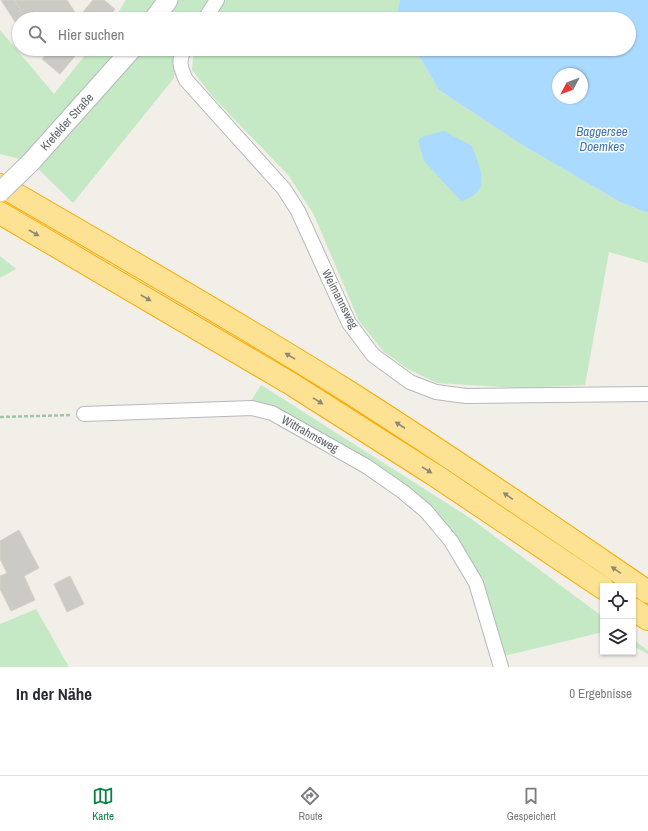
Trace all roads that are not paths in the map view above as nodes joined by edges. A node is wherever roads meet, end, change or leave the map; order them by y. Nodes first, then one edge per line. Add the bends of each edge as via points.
1 (168, 0) edge
2 (217, 0) edge
3 (159, 12) edge
4 (209, 12) edge
5 (126, 56) edge
6 (182, 56) edge
7 (0, 185) edge
8 (0, 192) edge
9 (0, 213) edge
10 (648, 394) edge
11 (84, 414) road end
12 (600, 586) edge
13 (648, 592) edge
14 (636, 611) edge
15 (648, 619) edge
16 (501, 667) edge

1 - 3 main road
2 - 4 street
5 - 8 main road, Krefelder Straße, bridge via 31,162
6 - 10 street, Weimannsweg via 180,66 186,80 284,189 298,211 349,322 373,355 410,382 436,392 466,396
13 -> 7 highway via 479,476 343,389 165,280
9 -> 12 highway via 294,385
11 - 16 street, Wittrahmsweg via 252,408 272,413 366,466 426,511 451,541 476,582
14 - 15 highway

